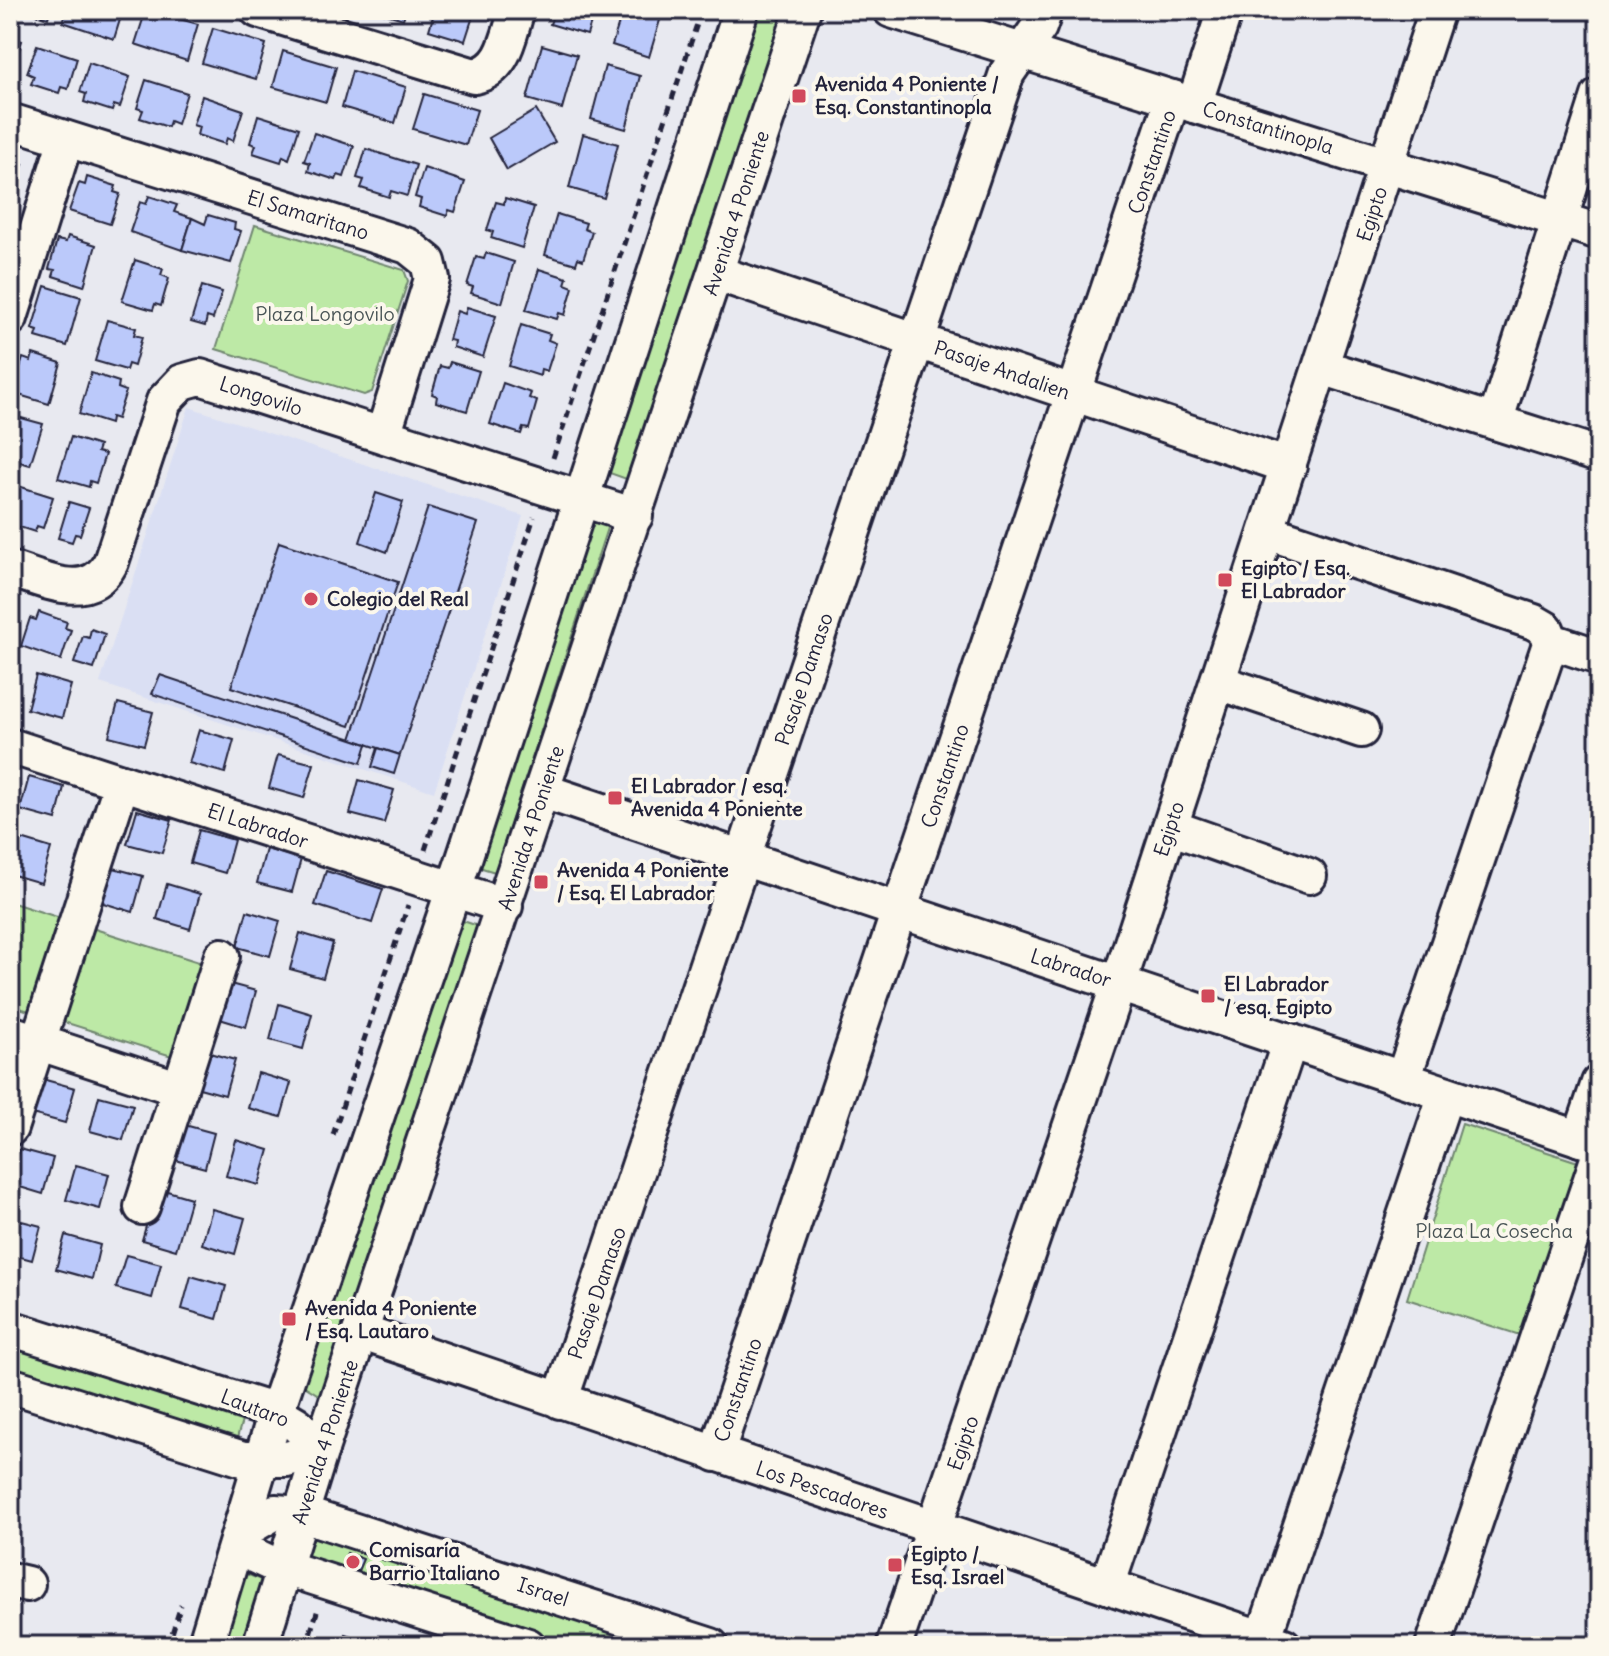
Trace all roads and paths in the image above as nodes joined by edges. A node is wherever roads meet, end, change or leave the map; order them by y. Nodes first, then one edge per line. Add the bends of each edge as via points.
1 (258, 10) edge
2 (517, 10) edge
3 (741, 10) edge
4 (803, 10) edge
5 (891, 10) edge
6 (1045, 10) edge
7 (1225, 10) edge
8 (1437, 10) edge
9 (698, 21) dead end
10 (1023, 51) junction
11 (1599, 96) edge
12 (1183, 102) junction
13 (10, 121) edge
14 (66, 139) junction
15 (1388, 166) junction
16 (1560, 220) junction
17 (1599, 232) edge
18 (716, 273) junction
19 (10, 318) edge
20 (918, 341) junction
21 (1322, 367) junction
22 (1074, 394) junction
23 (1495, 422) junction
24 (383, 435) junction
25 (1599, 455) edge
26 (1289, 466) junction
27 (544, 487) junction
28 (581, 499) junction
29 (635, 516) junction
30 (1268, 532) junction
31 (10, 569) edge
32 (1551, 641) junction
33 (1599, 657) edge
34 (1218, 682) junction
35 (1361, 730) dead end
36 (10, 746) edge
37 (122, 782) junction
38 (543, 791) junction
39 (1170, 827) junction
40 (744, 858) junction
41 (1309, 876) dead end
42 (416, 877) junction
43 (454, 890) junction
44 (505, 906) junction
45 (899, 911) junction
46 (222, 956) dead end
47 (1118, 984) junction
48 (24, 1038) edge
49 (1290, 1041) junction
50 (1403, 1079) junction
51 (1599, 1083) edge
52 (180, 1089) junction
53 (1446, 1094) junction
54 (10, 1128) edge
55 (330, 1146) dead end
56 (1593, 1147) edge
57 (142, 1207) dead end
58 (10, 1328) edge
59 (360, 1332) junction
60 (10, 1385) edge
61 (560, 1401) junction
62 (276, 1412) junction
63 (321, 1449) junction
64 (716, 1454) junction
65 (261, 1460) junction
66 (302, 1514) junction
67 (934, 1528) junction
68 (239, 1536) junction
69 (285, 1568) junction
70 (1107, 1586) junction
71 (184, 1594) dead end
72 (481, 1639) edge
73 (1274, 1642) edge
74 (168, 1646) edge
75 (205, 1646) edge
76 (260, 1646) edge
77 (528, 1646) edge
78 (711, 1646) edge
79 (894, 1646) edge
80 (1433, 1646) edge

1 - 2 street via 474,76 500,60
3 - 28 street
4 - 18 street, Avenida 4 Poniente
5 - 10 street, Constantinopla
6 - 10 street, Pasaje Damaso
7 - 12 street, Constantino
8 - 15 street, Egipto
9 - 27 path
10 - 12 street, Constantinopla
10 - 20 street, Pasaje Damaso via 1007,73
11 - 16 street
12 - 15 street, Constantinopla
12 - 22 street, Constantino
13 - 14 street, El Samaritano
14 - 19 street
14 - 24 street, El Samaritano via 423,255 432,279
15 - 16 street, Constantinopla
15 - 21 street, Egipto
16 - 17 street, Constantinopla
16 - 23 street
18 - 20 street, Pasaje Andalien
18 - 29 street, Avenida 4 Poniente
20 - 22 street, Pasaje Andalien
20 - 40 street, Pasaje Damaso
21 - 23 street
21 - 26 street, Egipto
22 - 26 street, Pasaje Andalien
22 - 45 street, Constantino
23 - 25 street
24 - 27 street, Longovilo
24 - 31 street, Longovilo via 210,379 182,382 164,401 111,562 100,577 70,588
26 - 30 street, Egipto
27 - 28 street, Longovilo
27 - 42 path
28 - 29 street, Longovilo
28 - 43 street
29 - 38 street, Avenida 4 Poniente
30 - 32 street via 1534,622 1546,629
30 - 34 street, Egipto
32 - 33 street
32 - 50 street
34 - 35 street
34 - 39 street, Egipto
36 - 37 street, El Labrador
37 - 42 street, El Labrador
37 - 48 street
38 - 40 street, Labrador
38 - 44 street, Avenida 4 Poniente
39 - 41 street
39 - 47 street, Egipto
40 - 45 street, Labrador
40 - 61 street, Pasaje Damaso
42 - 43 street, El Labrador
42 - 55 path
43 - 44 street, El Labrador
43 - 62 street
44 - 59 street, Avenida 4 Poniente
45 - 47 street, Labrador
45 - 64 street, Constantino
46 - 52 street
47 - 49 street, Labrador
47 - 67 street, Egipto
48 - 52 street
48 - 54 street
49 - 50 street, Labrador
49 - 70 street
50 - 53 street, Labrador
51 - 56 street
52 - 57 street
53 - 56 street, Labrador
53 - 73 street
56 - 80 street
58 - 62 street, Lautaro
59 - 61 street, Los Pescadores
59 - 63 street, Avenida 4 Poniente
60 - 65 street, Lautaro via 230,1455
61 - 64 street, Los Pescadores
62 - 63 street, Lautaro
62 - 65 street
63 - 65 street, Lautaro
63 - 66 street, Avenida 4 Poniente
64 - 67 street, Los Pescadores
65 - 68 street
66 - 68 street, Israel via 275,1512
66 - 69 street, Avenida 4 Poniente
66 - 78 street, Israel
67 - 70 street, Los Pescadores
67 - 79 street, Egipto
68 - 69 street via 256,1557
68 - 75 street
69 - 72 street
69 - 76 street, Avenida 4 Poniente
70 - 73 street, Los Pescadores
71 - 74 path
72 - 77 street

